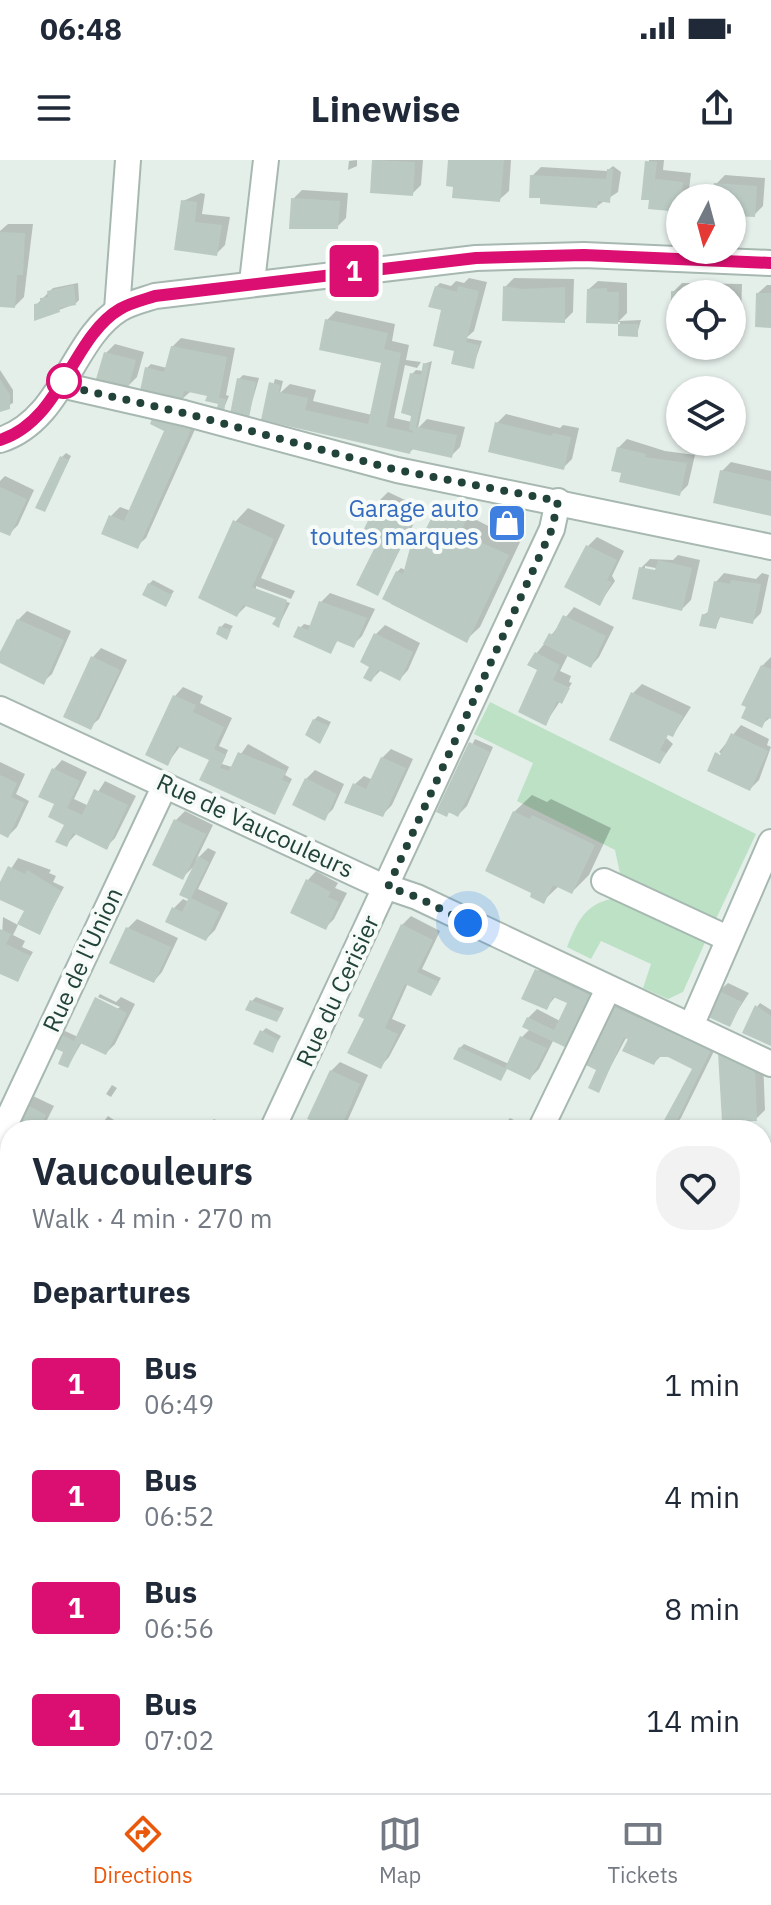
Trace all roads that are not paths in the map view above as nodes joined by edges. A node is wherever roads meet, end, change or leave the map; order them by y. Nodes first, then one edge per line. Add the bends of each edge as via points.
1 (128, 160) edge
2 (266, 160) edge
3 (771, 263) edge
4 (252, 282) junction
5 (117, 310) junction
6 (61, 385) junction
7 (0, 440) edge
8 (558, 501) junction
9 (771, 547) edge
10 (0, 709) edge
11 (165, 785) junction
12 (771, 842) edge
13 (604, 881) dead end
14 (388, 887) junction
15 (727, 938) junction
16 (608, 989) junction
17 (691, 1026) junction
18 (771, 1064) edge
19 (771, 1075) edge
20 (8, 1120) edge
21 (277, 1120) edge
22 (545, 1120) edge

1 - 5 street
2 - 4 street
3 - 4 street via 507,257
4 - 5 street via 155,296
5 - 6 street
6 - 7 street via 31,423
6 - 8 street via 397,470
8 - 9 street
8 - 14 street, Rue du Cerisier via 552,529
10 - 11 street, Rue de Vaucouleurs
11 - 14 street, Rue de Vaucouleurs
11 - 20 street, Rue de l'Union
12 - 15 street
13 - 15 street
14 - 16 street, Rue de Vaucouleurs
14 - 21 street, Rue du Cerisier
15 - 17 street
16 - 17 street, Rue de Vaucouleurs
16 - 22 street
17 - 18 street, Rue de Vaucouleurs
18 - 19 street

